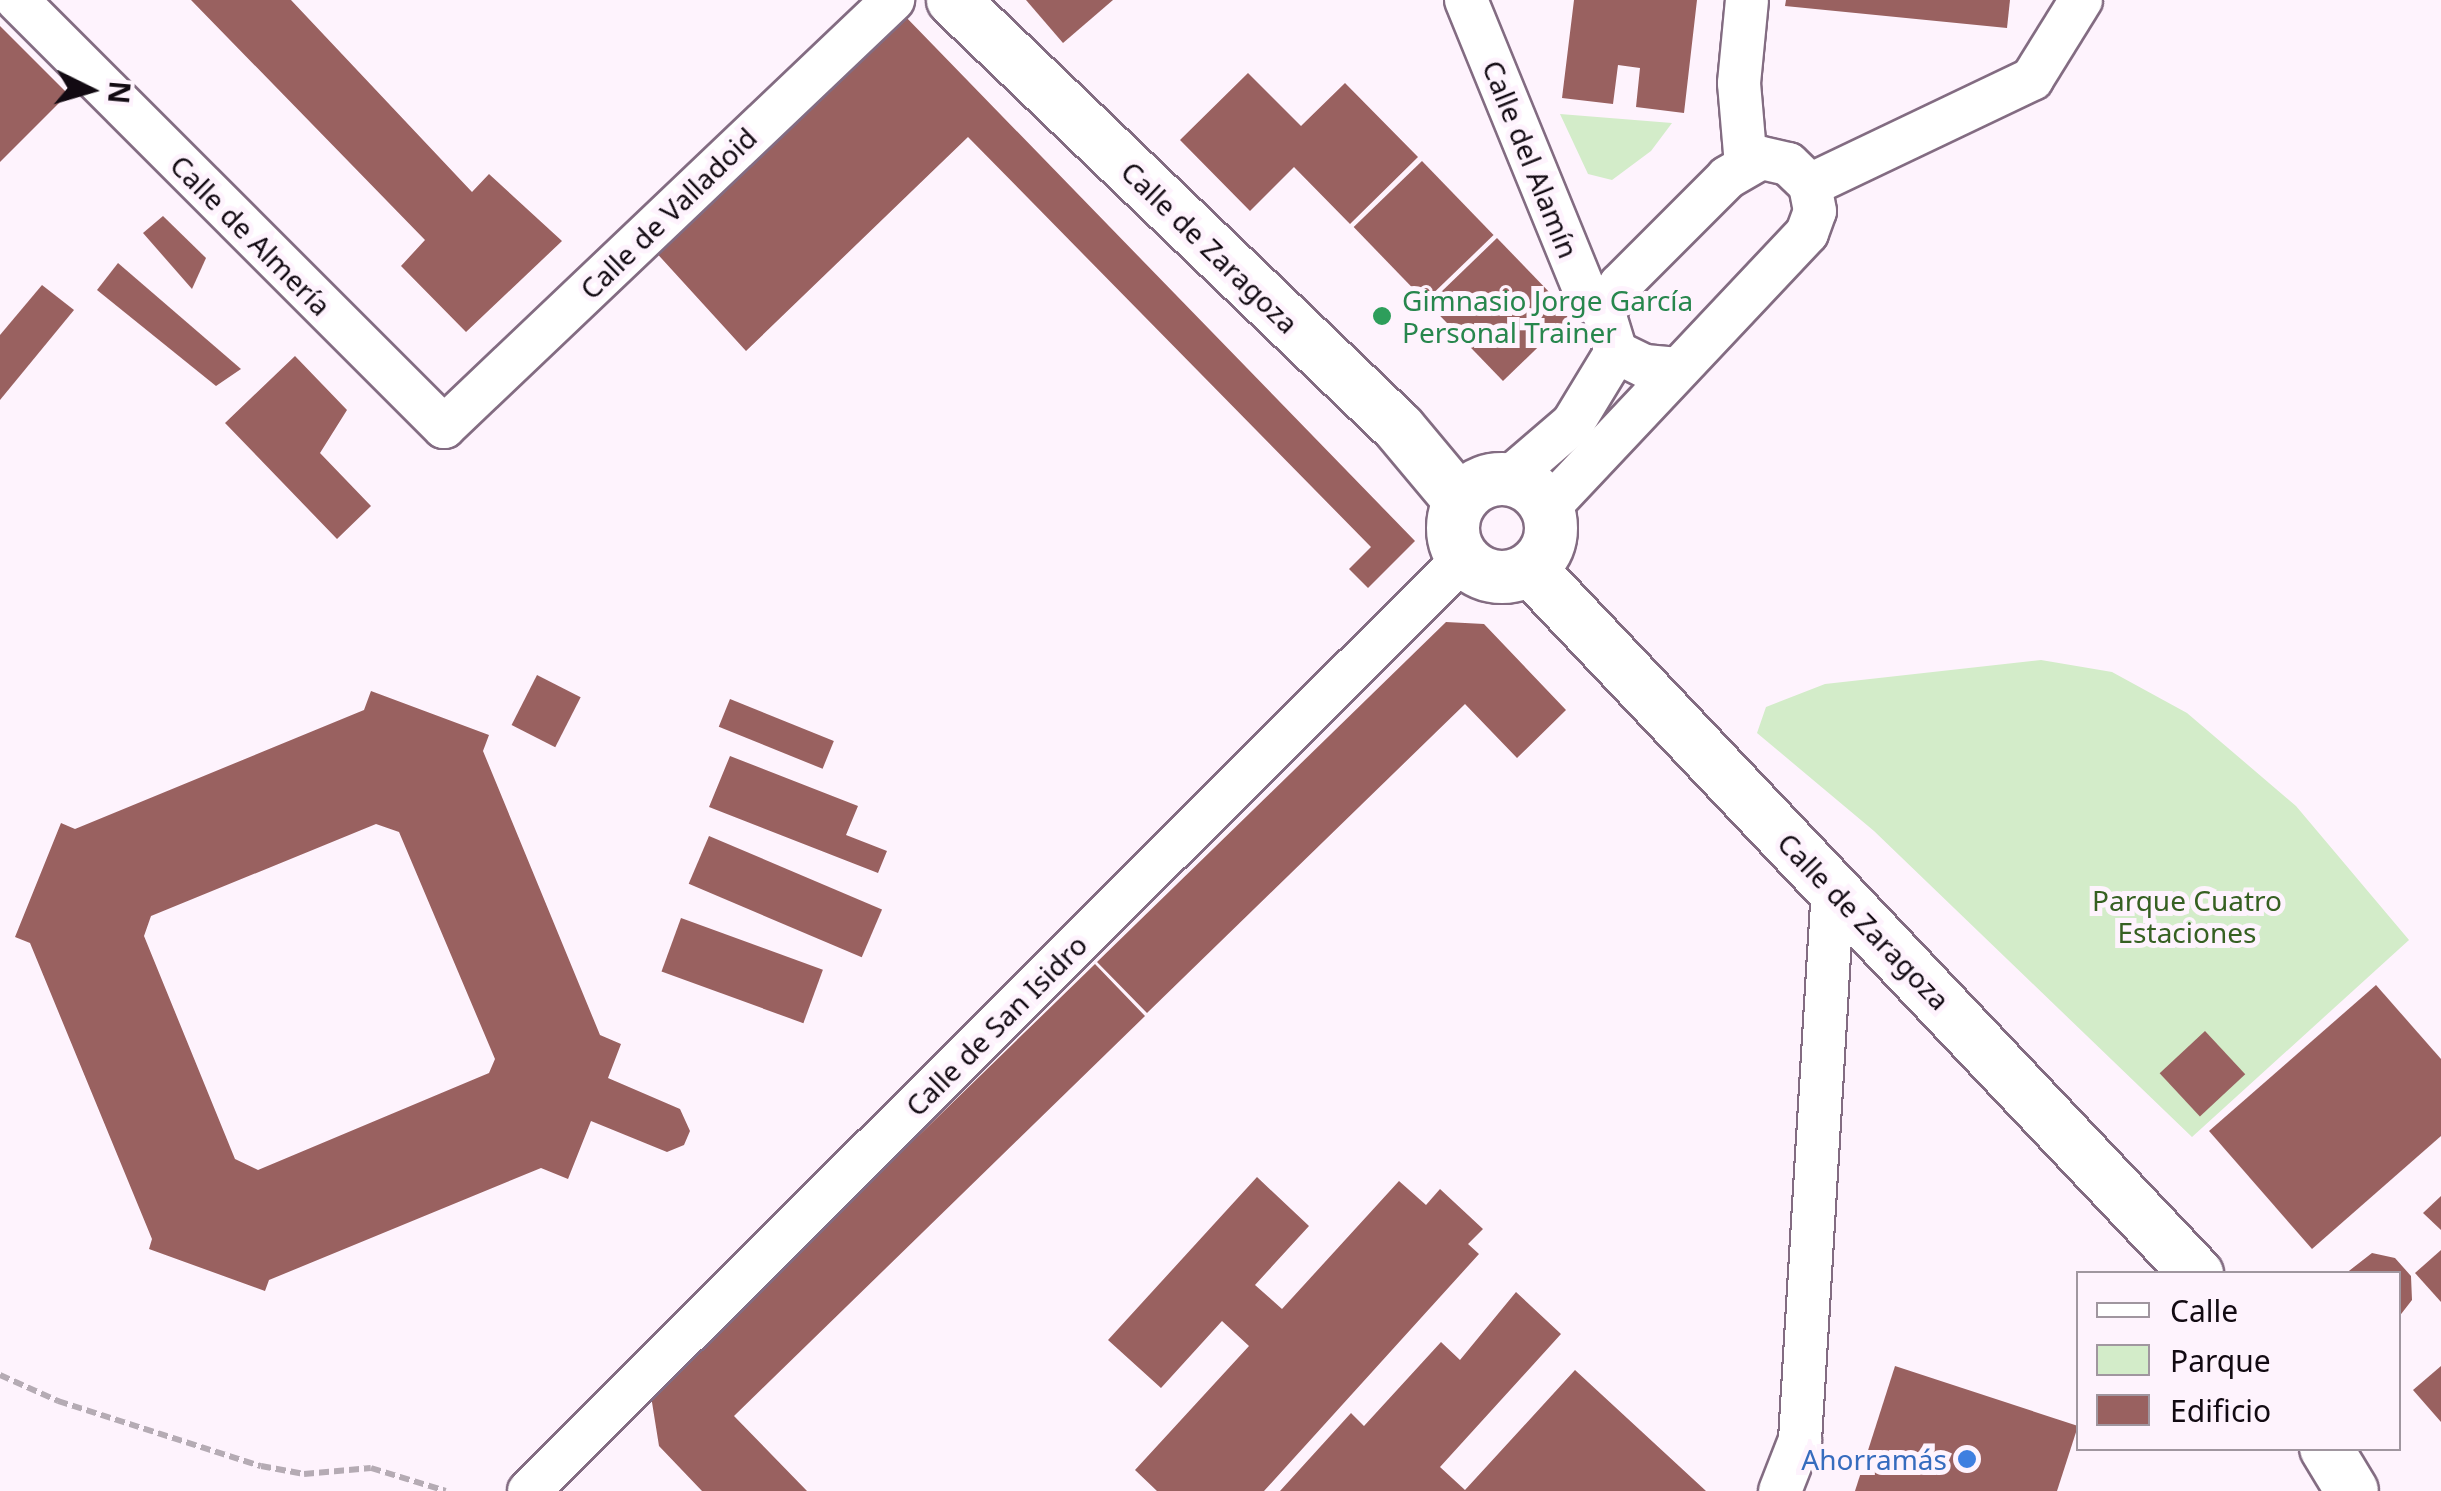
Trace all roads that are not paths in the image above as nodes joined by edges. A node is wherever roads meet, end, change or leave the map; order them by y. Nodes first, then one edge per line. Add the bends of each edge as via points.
1 (16, 0) edge
2 (893, 0) edge
3 (954, 0) edge
4 (1466, 0) edge
5 (1747, 0) edge
6 (2081, 0) edge
7 (1746, 165) junction
8 (1810, 185) junction
9 (1610, 332) junction
10 (1678, 369) junction
11 (444, 427) joint
12 (1528, 494) junction
13 (1460, 501) junction
14 (1463, 559) junction
15 (1530, 569) junction
16 (1833, 888) junction
17 (2194, 1271) edge
18 (2328, 1451) edge
19 (547, 1485) edge
20 (1780, 1491) edge
21 (2352, 1491) edge

1 - 11 street, Calle de Almería
2 - 11 street, Calle de Valladoid
3 - 13 street, Calle de Zaragoza via 1399,428
4 - 9 street, Calle del Alamín via 1583,288
5 - 7 street via 1740,83
6 - 8 street via 2032,79
7 - 8 street via 1761,158 1788,164
7 - 9 street via 1620,285
8 - 10 street via 1815,211 1807,233
9 - 10 street via 1645,366
9 - 12 street via 1572,423
10 - 12 street
12 - 13 street via 1489,480
12 - 15 street via 1551,531
13 - 14 street via 1454,541
14 - 15 street via 1482,574 1507,578
14 - 19 street, Calle de San Isidro
15 - 16 street, Calle de Zaragoza
16 - 17 street, Calle de Zaragoza
16 - 20 street via 1800,1440
18 - 21 street

